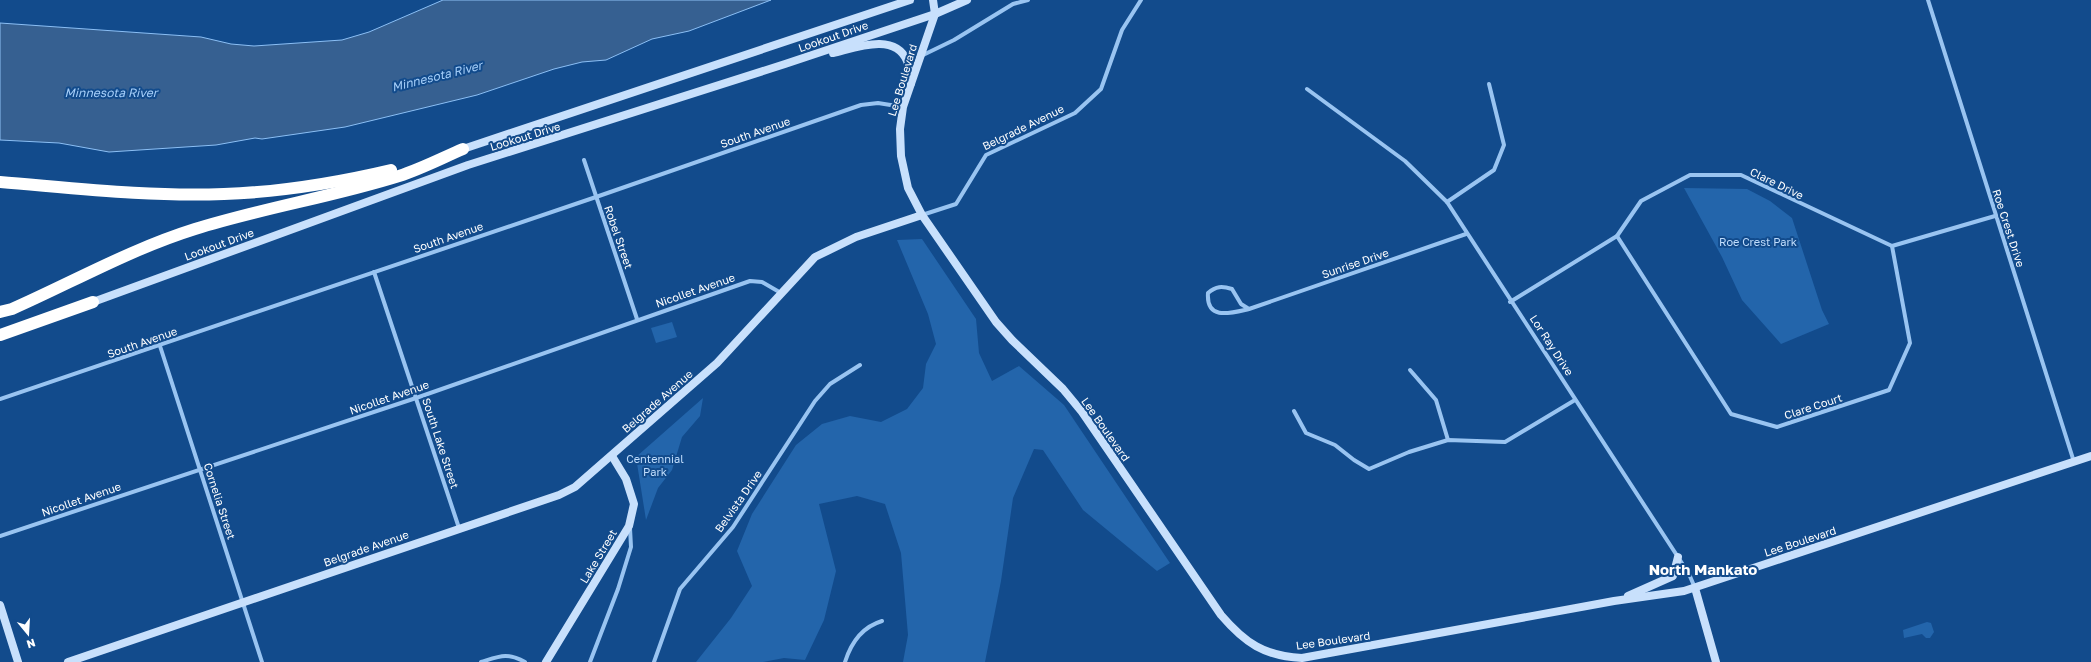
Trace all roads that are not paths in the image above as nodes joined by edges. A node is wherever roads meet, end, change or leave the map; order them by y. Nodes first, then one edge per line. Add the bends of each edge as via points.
1 (910, 0) edge
2 (933, 0) edge
3 (967, 0) edge
4 (1028, 0) edge
5 (1141, 0) edge
6 (1928, 0) edge
7 (935, 14) junction
8 (921, 56) junction
9 (785, 64) junction
10 (911, 84) junction
11 (1489, 84) dead end
12 (1307, 89) dead end
13 (904, 107) junction
14 (463, 148) junction
15 (584, 160) dead end
16 (0, 182) edge
17 (596, 197) junction
18 (1447, 202) junction
19 (922, 215) junction
20 (1995, 216) junction
21 (1466, 234) junction
22 (1617, 236) junction
23 (1892, 246) junction
24 (374, 272) junction
25 (780, 293) junction
26 (93, 302) junction
27 (1510, 302) junction
28 (1249, 309) junction
29 (0, 312) edge
30 (637, 319) junction
31 (0, 331) edge
32 (0, 335) edge
33 (160, 346) junction
34 (860, 366) dead end
35 (1410, 370) dead end
36 (416, 398) junction
37 (0, 399) edge
38 (1575, 400) junction
39 (1294, 411) dead end
40 (1448, 440) junction
41 (612, 456) junction
42 (2091, 456) edge
43 (2074, 462) junction
44 (200, 469) junction
45 (629, 526) junction
46 (459, 528) junction
47 (0, 536) edge
48 (1678, 557) junction
49 (1695, 588) junction
50 (242, 602) junction
51 (1614, 602) junction
52 (0, 606) edge
53 (882, 621) dead end
54 (18, 662) edge
55 (68, 662) edge
56 (262, 662) edge
57 (481, 662) edge
58 (525, 662) edge
59 (546, 662) edge
60 (590, 662) edge
61 (654, 662) edge
62 (845, 662) edge
63 (1716, 662) edge

1 - 14 main road, Lookout Drive
2 - 7 main road, Lee Boulevard
3 - 7 main road, Lookout Drive
4 - 8 street via 1013,4 954,40
5 - 19 street, Belgrade Avenue via 1122,30 1101,90 1075,113 986,154 956,204
6 - 20 street, Roe Crest Drive
7 - 8 main road, Lee Boulevard
7 - 9 main road, Lookout Drive
8 - 10 main road, Lee Boulevard
9 - 10 main road via 866,45 884,44 902,53 907,62
9 - 26 main road, Lookout Drive via 468,165
10 - 13 main road, Lee Boulevard
11 - 18 street via 1504,145 1494,170
12 - 18 street, Lor Ray Drive via 1405,161
13 - 17 street, South Avenue via 878,103 861,104
13 - 19 main road, Lee Boulevard via 900,129 901,156 908,188
14 - 16 highway via 361,177 257,192 188,194
14 - 29 highway via 401,175 328,196 222,221 175,236 12,309
15 - 17 street, Robel Street
17 - 24 street, South Avenue
17 - 30 street, Robel Street
18 - 21 street, Lor Ray Drive
19 - 25 main road, Belgrade Avenue via 836,246 815,258
19 - 51 main road, Lee Boulevard via 996,322 1063,389 1082,412 1221,615 1248,643 1284,657 1302,658
20 - 23 street
20 - 43 street, Roe Crest Drive
21 - 27 street, Lor Ray Drive
21 - 28 street, Sunrise Drive
22 - 23 street, Clare Drive via 1641,201 1690,175 1741,175
22 - 23 street, Clare Court via 1731,414 1777,427 1889,390 1910,343
22 - 27 street, Clare Drive
24 - 33 street, South Avenue
24 - 36 street, South Lake Street
25 - 30 street, Nicollet Avenue via 762,282 750,281
25 - 41 main road, Belgrade Avenue via 716,363
26 - 31 highway
26 - 32 highway
27 - 38 street, Lor Ray Drive
28 - 28 street, Sunrise Drive via 1217,312 1210,308 1207,301 1208,293 1223,286 1232,288 1241,304
30 - 36 street, Nicollet Avenue
33 - 37 street, South Avenue
33 - 44 street, Cornelia Street
34 - 61 street, Belvista Drive via 830,384 815,402 733,527 680,589
35 - 40 street via 1436,400
36 - 44 street, Nicollet Avenue
36 - 46 street, South Lake Street
38 - 40 street via 1506,442
38 - 48 street, Lor Ray Drive
39 - 40 street via 1306,432 1335,445 1369,469 1409,452
41 - 45 main road, Lake Street via 626,478 634,504
41 - 46 main road, Belgrade Avenue via 575,486 559,495
42 - 43 main road, Lee Boulevard
43 - 49 main road, Lee Boulevard
44 - 47 street, Nicollet Avenue
44 - 50 street, Cornelia Street
45 - 59 main road, Lake Street
45 - 60 street via 632,547
46 - 50 main road, Belgrade Avenue
48 - 49 street, Lor Ray Drive
48 - 51 main road via 1673,576
49 - 51 main road, Lee Boulevard
49 - 63 main road, Lor Ray Drive
50 - 55 main road, Belgrade Avenue
50 - 56 street, Cornelia Street
52 - 54 main road
53 - 62 street via 872,624 856,638
57 - 58 street via 497,656 513,655

